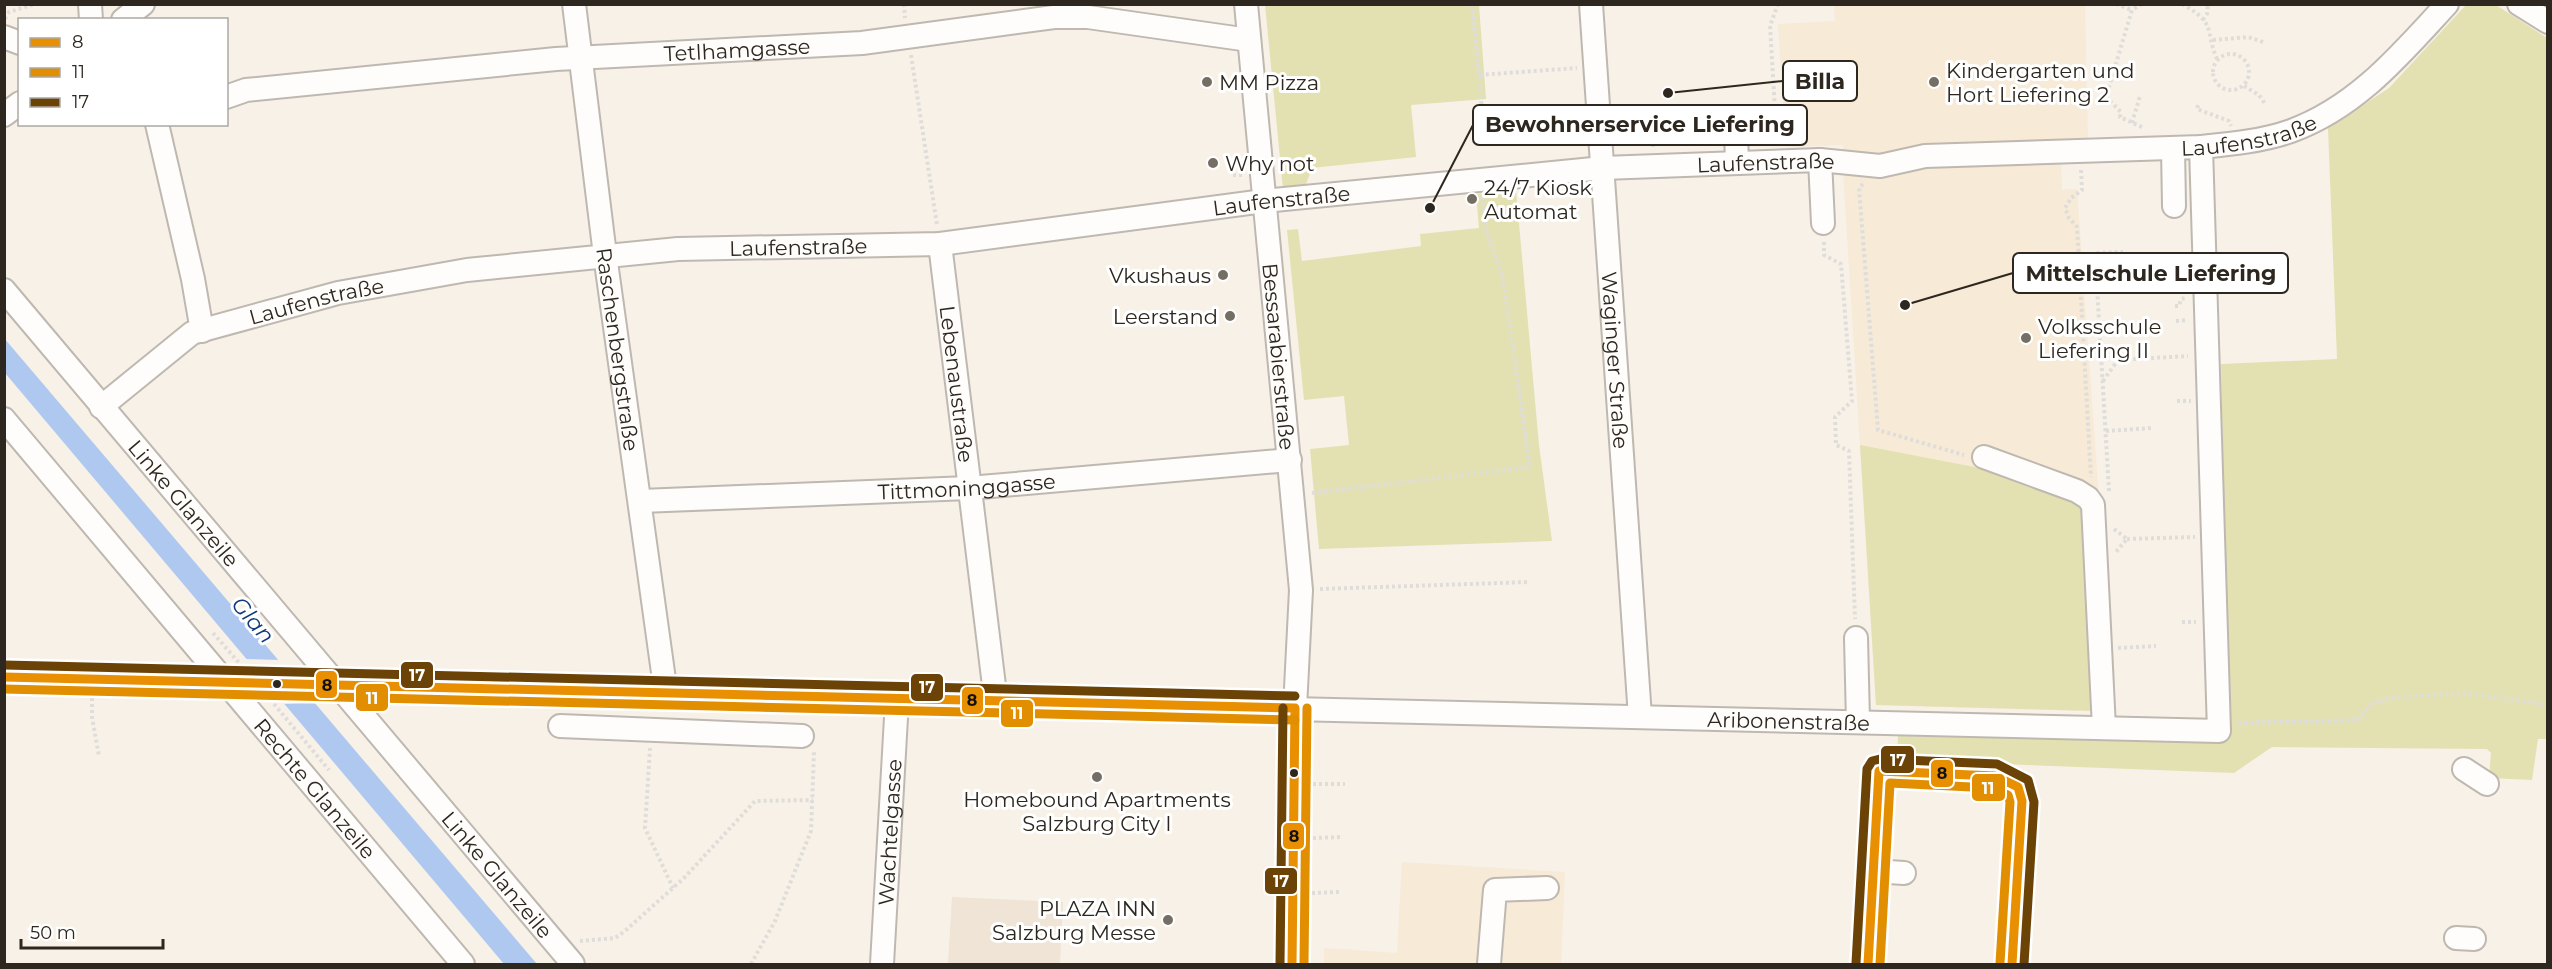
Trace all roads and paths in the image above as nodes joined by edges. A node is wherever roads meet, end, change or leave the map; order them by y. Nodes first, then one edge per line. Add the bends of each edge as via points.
1 (34, 4) edge
2 (143, 4) edge
3 (574, 4) edge
4 (904, 4) edge
5 (1246, 4) edge
6 (1472, 4) edge
7 (1591, 4) edge
8 (1778, 4) edge
9 (2116, 4) edge
10 (2142, 4) edge
11 (2182, 4) edge
12 (2208, 4) edge
13 (2446, 4) edge
14 (2519, 4) edge
15 (2191, 7) edge
16 (2132, 10) junction
17 (126, 18) edge
18 (2203, 20) junction
19 (4, 22) edge
20 (2547, 22) edge
21 (908, 36) junction
22 (1249, 40) junction
23 (2212, 40) junction
24 (2266, 43) dead end
25 (580, 57) junction
26 (2217, 59) junction
27 (1596, 67) junction
28 (1479, 75) junction
29 (2244, 86) junction
30 (228, 95) edge
31 (2140, 96) dead end
32 (18, 104) edge
33 (2265, 104) dead end
34 (2198, 105) dead end
35 (2121, 112) dead end
36 (4, 115) edge
37 (1483, 122) dead end
38 (2132, 123) dead end
39 (157, 126) edge
40 (1736, 132) dead end
41 (2236, 144) junction
42 (2201, 147) junction
43 (2173, 148) junction
44 (2080, 150) junction
45 (1820, 160) junction
46 (1778, 161) junction
47 (1737, 163) junction
48 (1880, 166) junction
49 (1603, 168) junction
50 (1481, 180) junction
51 (1264, 201) junction
52 (2174, 206) dead end
53 (1823, 223) joint
54 (940, 244) junction
55 (2123, 252) dead end
56 (605, 255) junction
57 (2195, 263) dead end
58 (2167, 265) dead end
59 (4, 290) edge
60 (202, 331) junction
61 (2101, 347) junction
62 (2207, 354) junction
63 (2118, 360) junction
64 (2103, 381) junction
65 (2177, 401) dead end
66 (2184, 401) dead end
67 (101, 407) junction
68 (4, 419) edge
69 (2152, 428) dead end
70 (2106, 431) junction
71 (1983, 457) joint
72 (1290, 460) junction
73 (969, 488) junction
74 (1293, 495) junction
75 (641, 501) junction
76 (2101, 504) junction
77 (2112, 536) dead end
78 (2205, 537) dead end
79 (2127, 539) junction
80 (2112, 546) dead end
81 (1529, 582) dead end
82 (1301, 590) junction
83 (1856, 638) joint
84 (2156, 646) dead end
85 (2119, 659) dead end
86 (4, 676) edge
87 (94, 679) junction
88 (235, 683) junction
89 (330, 684) junction
90 (669, 694) junction
91 (897, 700) junction
92 (996, 702) junction
93 (2547, 707) edge
94 (1295, 708) junction
95 (1641, 717) junction
96 (1858, 722) junction
97 (560, 726) dead end
98 (2104, 728) junction
99 (2219, 731) junction
100 (665, 734) junction
101 (808, 742) joint
102 (99, 756) dead end
103 (2464, 769) dead end
104 (1313, 784) dead end
105 (1345, 784) dead end
106 (2487, 784) dead end
107 (813, 800) junction
108 (1342, 837) dead end
109 (1295, 839) junction
110 (1873, 871) junction
111 (1904, 873) dead end
112 (673, 888) junction
113 (1547, 888) dead end
114 (1338, 892) dead end
115 (1294, 893) junction
116 (557, 961) edge
117 (464, 964) edge
118 (751, 964) edge
119 (882, 964) edge
120 (1292, 964) edge
121 (1489, 964) edge
122 (1868, 964) edge
123 (2012, 964) edge

1 - 19 path via 9,12
2 - 17 street
3 - 25 street, Raschenbergstraße
4 - 21 path
5 - 22 street, Bessarabierstraße
6 - 28 path
7 - 27 street, Waginger Straße
8 - 46 path via 1770,26
9 - 16 path
10 - 16 path
11 - 15 path
12 - 18 path
13 - 41 street, Laufenstraße via 2386,70 2351,99 2291,131
14 - 20 street
15 - 18 path
16 - 35 path via 2107,90 2108,100
18 - 23 path
21 - 22 street, Tetlhamgasse via 1054,16 1088,17
21 - 25 street, Tetlhamgasse via 862,43
21 - 54 path
22 - 51 street, Bessarabierstraße
23 - 24 path via 2248,37
23 - 26 path
25 - 30 street, Tetlhamgasse via 246,90
25 - 56 street, Raschenbergstraße
26 - 29 path via 2212,66 2217,84 2227,90
26 - 29 path via 2228,55 2244,59 2249,78
27 - 28 path
27 - 49 street, Waginger Straße
28 - 37 path
29 - 33 path
31 - 38 path
32 - 36 street
34 - 41 path via 2197,109 2229,121
39 - 60 street
40 - 47 street
41 - 42 street, Laufenstraße
42 - 43 street, Laufenstraße
42 - 62 street
43 - 44 street, Laufenstraße
43 - 52 street
44 - 48 street, Laufenstraße via 1917,156
44 - 76 path via 2082,190 2065,208 2077,227
45 - 46 street, Laufenstraße
45 - 48 street, Laufenstraße
45 - 53 street
46 - 47 street, Laufenstraße
47 - 49 street, Laufenstraße
48 - 71 path via 1859,188 1878,430 1972,458
49 - 50 street, Laufenstraße
49 - 95 street, Waginger Straße
50 - 51 street, Laufenstraße
50 - 74 path via 1486,231 1503,279 1530,467
51 - 54 street, Laufenstraße
51 - 72 street, Bessarabierstraße
53 - 83 path via 1824,255 1841,264 1852,401 1835,417 1836,445 1849,451
54 - 56 street, Laufenstraße via 678,249
54 - 73 street, Lebenaustraße
55 - 61 path via 2095,253
56 - 60 street, Laufenstraße via 467,270 348,291
56 - 75 street, Raschenbergstraße
57 - 58 path
59 - 67 street, Linke Glanzeile
60 - 67 street, Laufenstraße via 192,333
61 - 63 path
61 - 64 path
62 - 63 path
62 - 99 street
63 - 64 path
64 - 70 path
65 - 66 path
67 - 89 street, Linke Glanzeile
68 - 88 street, Rechte Glanzeile
69 - 70 path
70 - 76 path
71 - 76 street via 2077,491
72 - 73 street, Tittmoninggasse
72 - 74 street, Bessarabierstraße
73 - 75 street, Tittmoninggasse
73 - 92 street, Lebenaustraße
74 - 82 street, Bessarabierstraße
75 - 90 street, Raschenbergstraße
76 - 98 street
77 - 79 path via 2111,526
78 - 79 path
79 - 80 path via 2113,555
81 - 82 path
82 - 94 street, Bessarabierstraße
83 - 96 street
84 - 85 path via 2118,647
86 - 87 street, Aribonenstraße
87 - 88 street, Aribonenstraße
87 - 102 path via 92,717
88 - 89 street, Aribonenstraße, bridge
88 - 117 street, Rechte Glanzeile
89 - 90 street, Aribonenstraße
89 - 116 street, Linke Glanzeile
90 - 91 street, Aribonenstraße
90 - 100 street, Raschenbergstraße
91 - 92 street, Aribonenstraße
91 - 119 street, Wachtelgasse
92 - 94 street, Aribonenstraße
93 - 99 path via 2464,693 2397,697 2372,703 2358,720 2226,724
94 - 95 street, Aribonenstraße
94 - 109 street, Bessarabierstraße
95 - 96 street, Aribonenstraße
96 - 98 street, Aribonenstraße
97 - 100 street
98 - 99 street, Aribonenstraße
100 - 101 street
100 - 112 path via 645,828
101 - 107 path
103 - 106 street
104 - 105 path
107 - 112 path via 755,801
107 - 118 path via 811,831 775,921
108 - 109 path
109 - 115 street, Bessarabierstraße
110 - 111 street
110 - 122 street
110 - 123 street via 1879,771 1995,776 2010,781 2018,787 2022,801
112 - 116 path via 626,932 615,938 573,942
113 - 121 street via 1495,890
114 - 115 path
115 - 120 street, Bessarabierstraße

